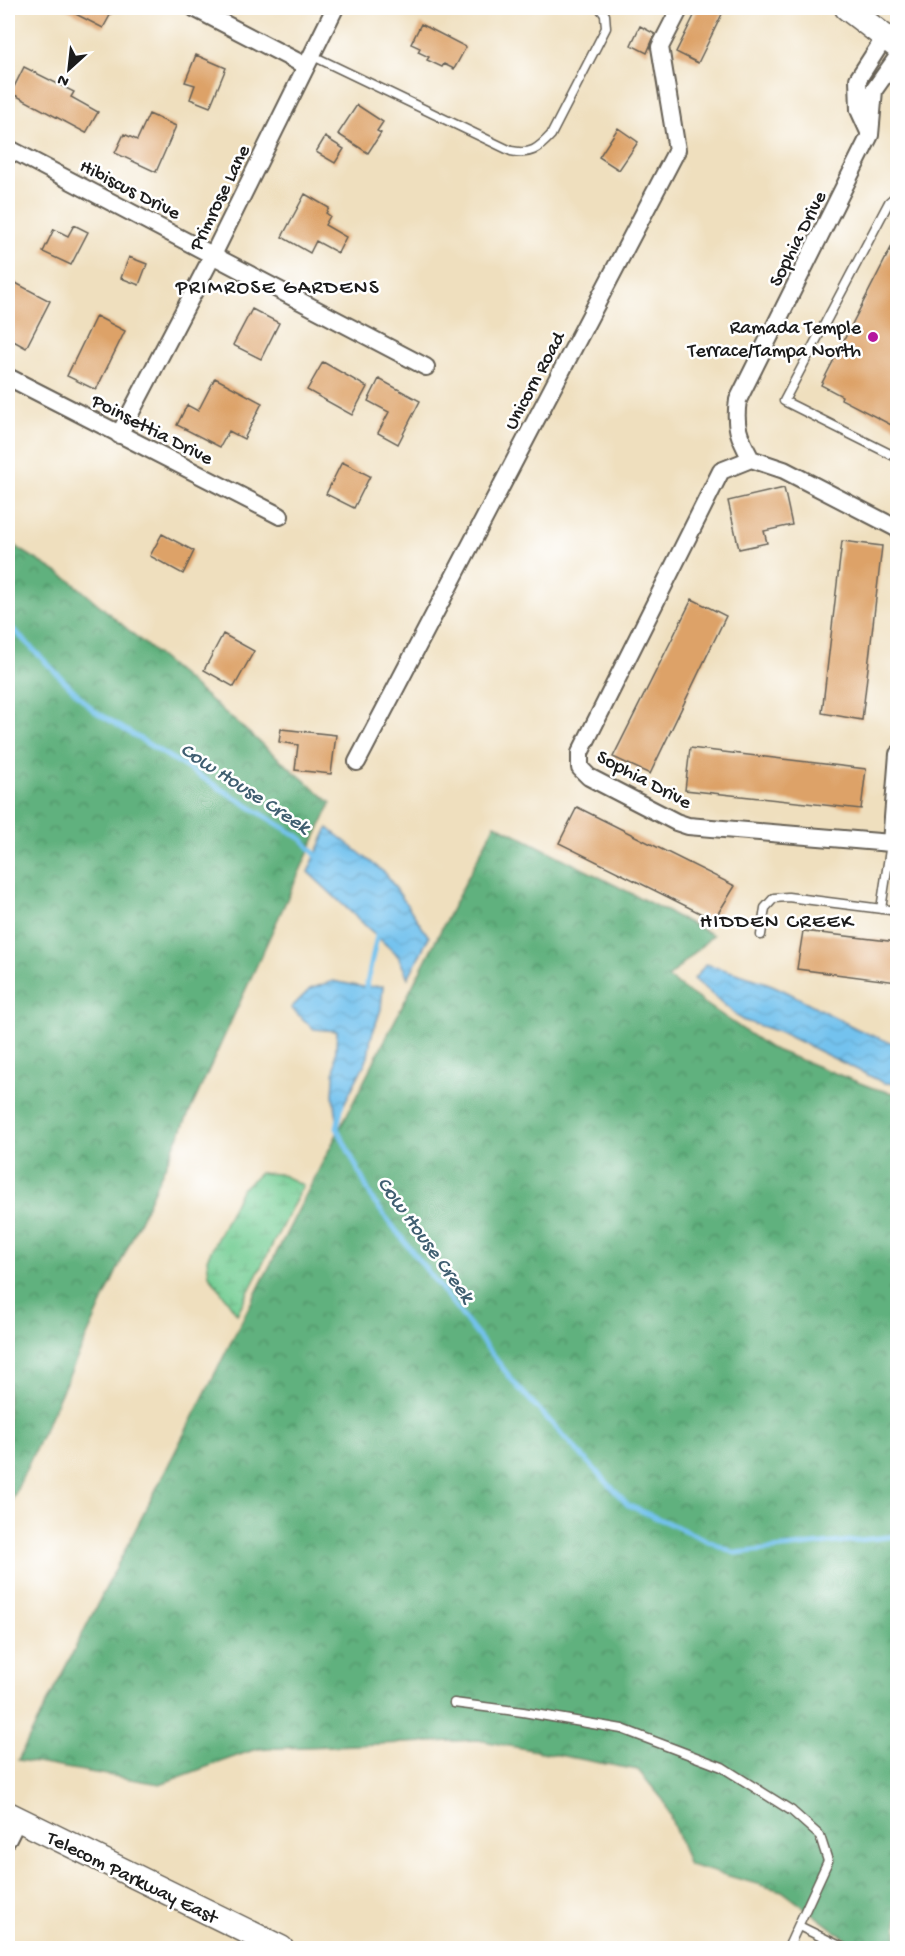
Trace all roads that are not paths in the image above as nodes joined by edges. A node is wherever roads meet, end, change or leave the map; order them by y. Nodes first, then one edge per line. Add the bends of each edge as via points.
1 (194, 8) edge
2 (335, 8) edge
3 (600, 8) edge
4 (680, 8) edge
5 (847, 8) edge
6 (893, 47) edge
7 (308, 60) junction
8 (870, 135) junction
9 (8, 148) edge
10 (897, 194) edge
11 (213, 255) junction
12 (426, 367) dead end
13 (8, 377) edge
14 (119, 435) junction
15 (897, 458) edge
16 (751, 459) junction
17 (280, 516) dead end
18 (897, 529) edge
19 (897, 754) edge
20 (357, 762) dead end
21 (894, 843) edge
22 (881, 909) junction
23 (897, 911) edge
24 (761, 935) dead end
25 (454, 1703) dead end
26 (11, 1824) edge
27 (799, 1926) junction
28 (281, 1948) edge
29 (788, 1948) edge
30 (844, 1948) edge

1 - 7 street
2 - 7 street, Primrose Lane
3 - 7 lane via 606,28 551,135 525,154 511,152
4 - 20 street, Unicorn Road via 660,47 677,150
5 - 6 street
6 - 8 street, Sophia Drive via 874,90
6 - 8 street via 858,79 859,110
7 - 11 street, Primrose Lane
8 - 16 street, Sophia Drive via 738,400 737,432
9 - 11 street, Hibiscus Drive
10 - 15 lane via 889,202 784,401
11 - 12 street, Hibiscus Drive
11 - 14 street, Primrose Lane
13 - 14 street, Poinsettia Drive
14 - 17 street, Poinsettia Drive
16 - 18 street via 784,470
16 - 21 street, Sophia Drive via 721,471 580,753 580,768 589,777 688,826
19 - 21 street
21 - 22 lane
22 - 23 lane
22 - 24 lane via 774,898 765,908
25 - 27 lane via 622,1729 722,1767 792,1810 820,1836 828,1861
26 - 28 street, Telecom Parkway East
27 - 29 lane
27 - 30 lane

